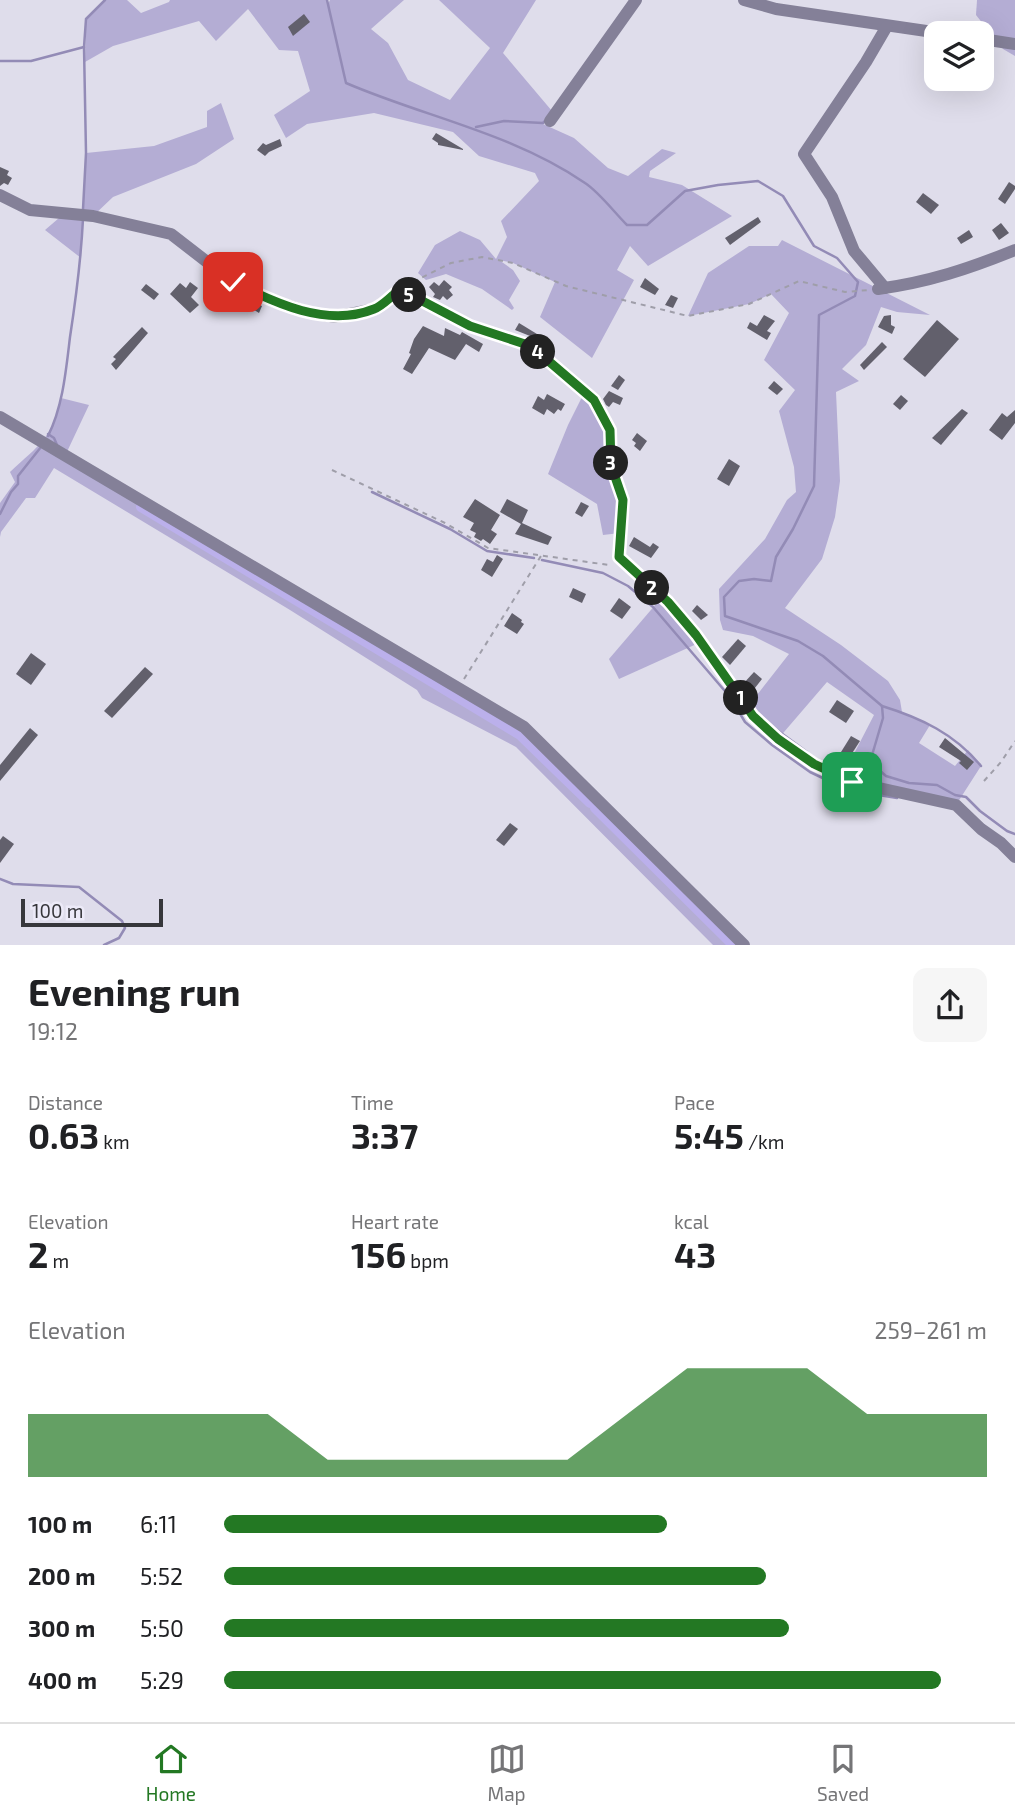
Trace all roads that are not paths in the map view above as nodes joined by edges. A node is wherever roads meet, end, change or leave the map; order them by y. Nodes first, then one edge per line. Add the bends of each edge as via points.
1 (636, 0) edge
2 (744, 0) edge
3 (887, 26) junction
4 (924, 31) edge
5 (994, 41) edge
6 (1015, 44) edge
7 (550, 121) dead end
8 (0, 195) edge
9 (1015, 250) edge
10 (0, 417) edge
11 (1015, 857) edge
12 (744, 945) edge

1 - 7 street
2 - 3 street
3 - 4 street
3 - 9 street via 804,154 832,197 854,251 880,289 958,273
5 - 6 street
8 - 11 street via 30,210 65,212 171,234 233,282 308,312 335,317 375,309 396,293 411,295 470,326 531,346 594,400 610,430 611,465 623,500 619,557 668,602 753,716 814,764 852,782 956,805
10 - 12 street via 524,727

